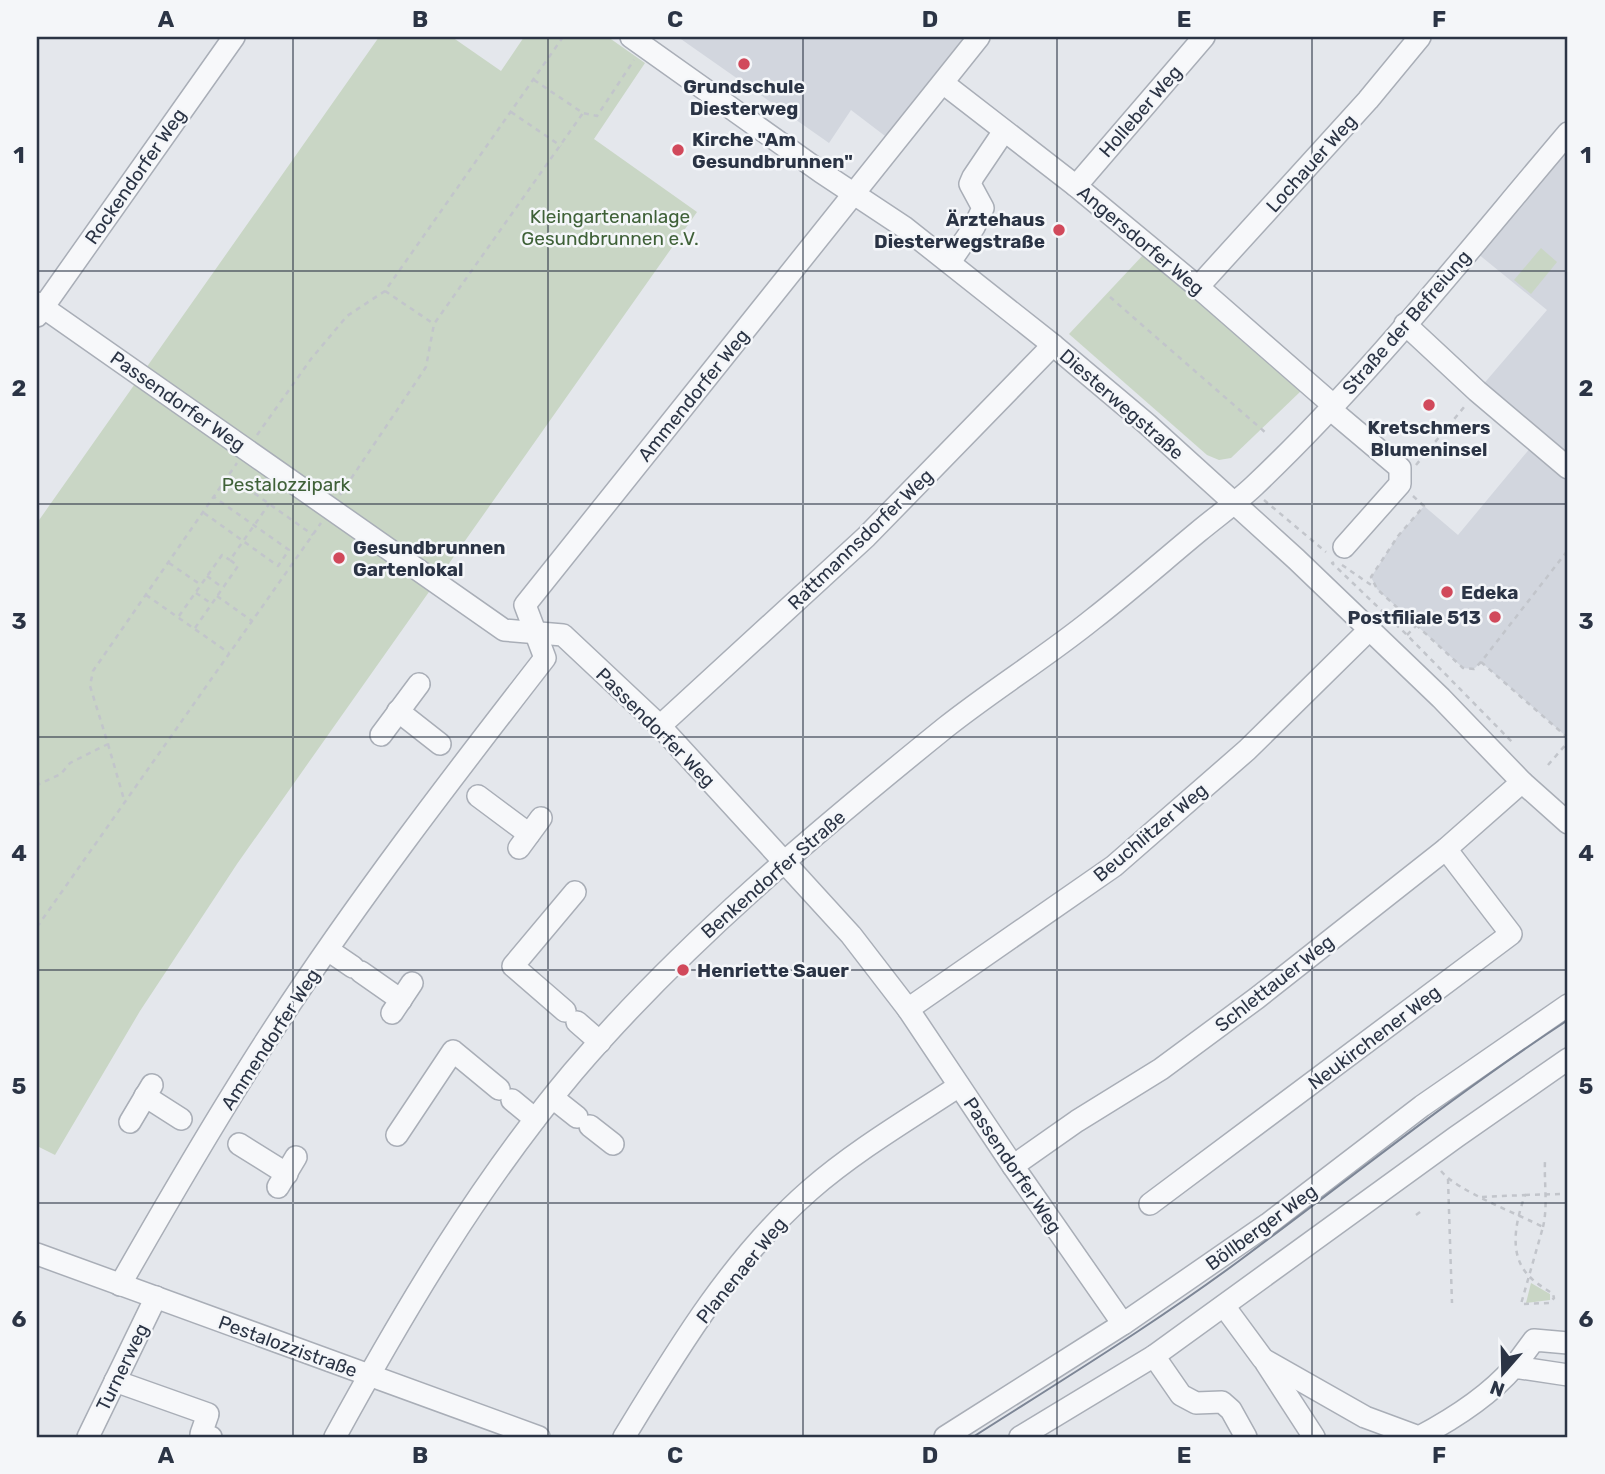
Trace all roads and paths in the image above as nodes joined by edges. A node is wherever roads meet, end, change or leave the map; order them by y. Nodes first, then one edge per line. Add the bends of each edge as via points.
1 (234, 37) edge
2 (563, 37) edge
3 (979, 37) edge
4 (1203, 37) edge
5 (1420, 37) edge
6 (637, 41) edge
7 (534, 80) junction
8 (943, 83) junction
9 (512, 112) junction
10 (583, 113) junction
11 (1004, 131) junction
12 (1568, 133) edge
13 (561, 146) junction
14 (1076, 186) junction
15 (855, 193) junction
16 (950, 262) junction
17 (1198, 287) junction
18 (385, 291) junction
19 (1110, 297) dead end
20 (39, 308) edge
21 (434, 324) junction
22 (1405, 324) junction
23 (1054, 345) junction
24 (1477, 391) junction
25 (1332, 407) junction
26 (1266, 433) dead end
27 (247, 449) junction
28 (1568, 468) edge
29 (229, 475) junction
30 (1401, 484) junction
31 (1251, 489) junction
32 (214, 496) junction
33 (1234, 502) junction
34 (269, 504) junction
35 (331, 508) junction
36 (203, 512) junction
37 (254, 526) junction
38 (313, 535) junction
39 (243, 541) junction
40 (1335, 550) joint
41 (1568, 550) edge
42 (230, 560) junction
43 (283, 560) junction
44 (169, 563) junction
45 (291, 565) junction
46 (207, 576) junction
47 (201, 585) junction
48 (223, 588) junction
49 (1377, 589) junction
50 (195, 593) junction
51 (146, 595) junction
52 (217, 596) junction
53 (212, 604) junction
54 (179, 617) junction
55 (252, 621) junction
56 (1417, 625) junction
57 (195, 628) junction
58 (1370, 629) junction
59 (534, 632) junction
60 (1407, 635) junction
61 (229, 653) junction
62 (1481, 662) junction
63 (419, 684) dead end
64 (398, 712) junction
65 (660, 726) junction
66 (381, 735) dead end
67 (1568, 740) edge
68 (108, 744) junction
69 (1514, 744) dead end
70 (451, 758) junction
71 (1548, 765) dead end
72 (1522, 782) junction
73 (37, 787) edge
74 (125, 803) junction
75 (1568, 823) edge
76 (529, 833) dead end
77 (1446, 849) junction
78 (785, 862) junction
79 (575, 892) dead end
80 (37, 927) edge
81 (328, 950) junction
82 (402, 999) dead end
83 (1568, 1005) edge
84 (908, 1009) junction
85 (600, 1042) junction
86 (1568, 1059) edge
87 (959, 1086) junction
88 (552, 1098) junction
89 (536, 1119) junction
90 (130, 1122) dead end
91 (197, 1127) junction
92 (397, 1135) dead end
93 (613, 1144) dead end
94 (1545, 1161) dead end
95 (1437, 1165) dead end
96 (1013, 1166) junction
97 (287, 1173) dead end
98 (1448, 1180) junction
99 (1544, 1194) junction
100 (1560, 1194) dead end
101 (1525, 1195) junction
102 (1482, 1197) junction
103 (1150, 1204) dead end
104 (1423, 1210) dead end
105 (1518, 1214) junction
106 (1416, 1215) dead end
107 (1543, 1227) junction
108 (37, 1254) edge
109 (1529, 1277) junction
110 (120, 1285) junction
111 (156, 1297) junction
112 (1452, 1303) dead end
113 (1224, 1306) junction
114 (1123, 1324) junction
115 (1568, 1343) edge
116 (1154, 1356) junction
117 (1263, 1359) junction
118 (1514, 1367) junction
119 (369, 1375) junction
120 (1568, 1375) edge
121 (115, 1381) junction
122 (88, 1437) edge
123 (211, 1437) edge
124 (335, 1437) edge
125 (539, 1437) edge
126 (624, 1437) edge
127 (946, 1437) edge
128 (1020, 1437) edge
129 (1246, 1437) edge
130 (1314, 1437) edge
131 (1419, 1437) edge

1 - 20 street, Rockendorfer Weg
2 - 7 path
3 - 8 street, Ammendorfer Weg
4 - 14 street, Holleber Weg
5 - 17 street, Lochauer Weg
6 - 10 path via 597,116
6 - 15 street, Diesterwegstraße
7 - 9 path
7 - 10 path
8 - 11 street, Angersdorfer Weg
8 - 15 street, Ammendorfer Weg
9 - 13 path
9 - 18 path
10 - 13 path
11 - 14 street, Angersdorfer Weg
11 - 16 street via 970,184 983,208
12 - 22 street, Straße der Befreiung
13 - 21 path
14 - 17 street, Angersdorfer Weg
15 - 16 street, Diesterwegstraße
15 - 59 street, Ammendorfer Weg via 524,605
16 - 23 street, Diesterwegstraße
17 - 25 street, Angersdorfer Weg
18 - 21 path
18 - 27 path via 347,316
19 - 26 path
20 - 27 street, Passendorfer Weg
21 - 35 path via 426,367
22 - 24 street
22 - 25 street, Straße der Befreiung
23 - 33 street, Diesterwegstraße
23 - 65 street, Rattmannsdorfer Weg via 866,537
24 - 28 street
24 - 30 path
25 - 30 street, Angersdorfer Weg via 1400,468
25 - 31 street, Straße der Befreiung
27 - 29 path
27 - 35 street, Passendorfer Weg
29 - 32 path
29 - 34 path
30 - 40 street
30 - 49 path via 1424,506 1371,577
31 - 33 street, Straße der Befreiung
31 - 40 path
32 - 36 path
32 - 37 path
33 - 58 street, Diesterwegstraße
33 - 78 street, Benkendorfer Straße via 1091,621 952,722
34 - 37 path
34 - 38 path
35 - 38 path
35 - 59 street, Passendorfer Weg via 504,630
36 - 39 path
36 - 44 path
37 - 39 path
37 - 43 path via 289,550
38 - 45 path
39 - 42 path
39 - 43 path via 278,566
41 - 62 path
42 - 46 path via 222,555
42 - 48 path via 238,566
43 - 45 path
44 - 47 path
44 - 51 path
45 - 55 path
46 - 47 path
46 - 48 path
47 - 50 path
48 - 52 path
49 - 56 path
49 - 60 path via 1336,560 1332,563
50 - 53 path
50 - 54 path
51 - 54 path
51 - 68 path via 93,671 90,686
52 - 53 path
52 - 55 path
53 - 57 path
54 - 57 path
55 - 61 path
56 - 60 path
56 - 62 path via 1463,668 1474,669
57 - 61 path
58 - 72 street, Diesterwegstraße
58 - 84 street, Beuchlitzer Weg via 1247,750 1114,866
59 - 65 street, Passendorfer Weg via 563,635
59 - 70 street, Ammendorfer Weg via 545,658
60 - 69 path
61 - 74 path
62 - 67 path
63 - 64 street
64 - 66 street
64 - 70 street
65 - 78 street, Passendorfer Weg
67 - 71 path
68 - 73 path
68 - 74 path
70 - 76 street via 474,793
70 - 81 street, Ammendorfer Weg
72 - 75 street, Diesterwegstraße
72 - 77 street, Schlettauer Weg
74 - 80 path
77 - 96 street, Schlettauer Weg via 1172,1061
77 - 103 street, Neukirchener Weg via 1511,934
78 - 84 street, Passendorfer Weg via 851,935
78 - 85 street, Benkendorfer Straße via 704,933
79 - 85 street via 513,966
81 - 82 street, Ammendorfer Weg
81 - 91 street, Ammendorfer Weg via 274,1030
83 - 114 street, Böllberger Weg
84 - 87 street, Passendorfer Weg
85 - 88 street, Benkendorfer Straße
86 - 113 street
87 - 96 street, Passendorfer Weg
87 - 126 street, Planenaer Weg via 841,1164 765,1233 723,1286
88 - 89 street, Benkendorfer Straße
88 - 93 street
89 - 92 street via 453,1051
89 - 119 street, Benkendorfer Straße via 445,1247
90 - 91 street, Ammendorfer Weg via 149,1091
91 - 97 street, Ammendorfer Weg via 235,1141
91 - 110 street, Ammendorfer Weg
94 - 99 path
95 - 98 path
96 - 114 street, Passendorfer Weg
98 - 102 path
98 - 112 path
99 - 100 path
99 - 101 path
99 - 107 path
101 - 102 path
101 - 105 path
102 - 105 path
104 - 106 path
105 - 107 path
105 - 109 path via 1515,1246
107 - 109 path
108 - 110 street, Pestalozzistraße
109 - 109 path via 1521,1304 1552,1301 1553,1294
110 - 111 street, Pestalozzistraße
111 - 119 street, Pestalozzistraße
111 - 121 street, Turnerweg
113 - 116 street
113 - 117 street
114 - 127 street, Böllberger Weg
115 - 118 street via 1534,1340
116 - 128 street
116 - 129 street via 1181,1395 1196,1404 1222,1402
117 - 130 street
117 - 131 street via 1365,1417
118 - 120 street
118 - 131 street via 1448,1422
119 - 124 street, Benkendorfer Straße
119 - 125 street, Pestalozzistraße
121 - 122 street, Turnerweg
121 - 123 street via 208,1414 201,1434

